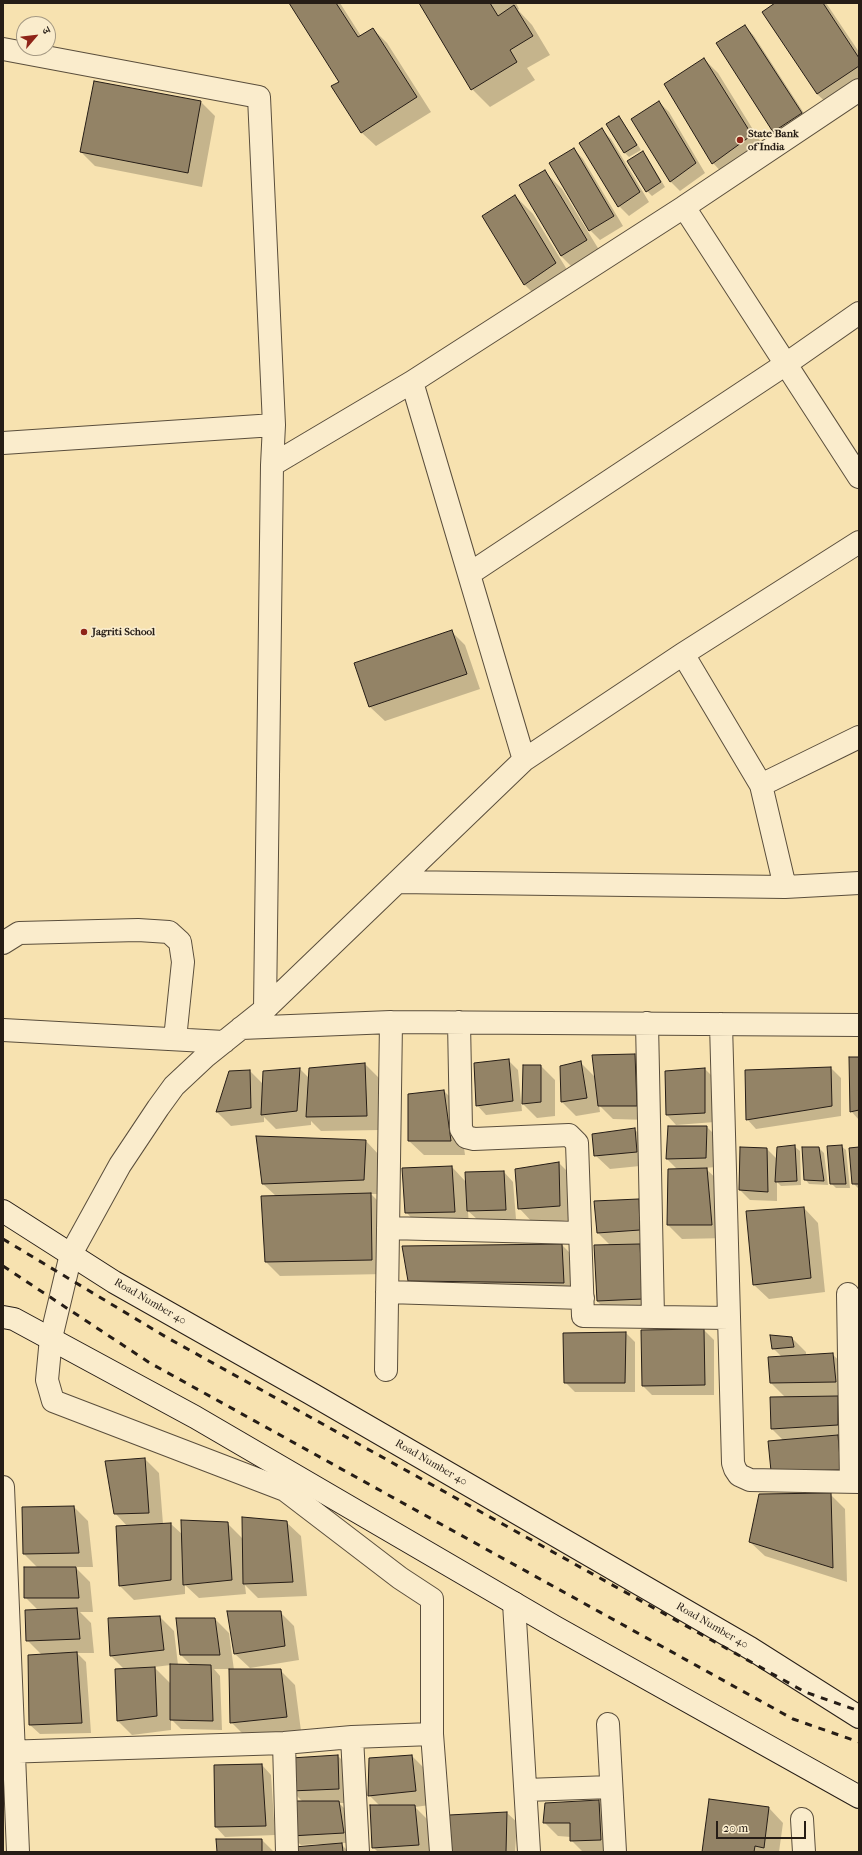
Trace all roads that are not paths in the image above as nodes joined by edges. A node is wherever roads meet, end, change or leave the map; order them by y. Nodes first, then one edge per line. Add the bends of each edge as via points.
1 (3, 49) edge
2 (859, 90) edge
3 (684, 207) junction
4 (859, 313) edge
5 (786, 364) junction
6 (412, 382) junction
7 (274, 425) junction
8 (3, 443) edge
9 (272, 464) junction
10 (859, 477) edge
11 (859, 542) edge
12 (469, 574) junction
13 (683, 654) junction
14 (859, 737) edge
15 (524, 760) junction
16 (761, 785) junction
17 (397, 882) junction
18 (859, 883) edge
19 (785, 887) junction
20 (3, 943) edge
21 (265, 1009) junction
22 (391, 1022) junction
23 (459, 1022) junction
24 (647, 1023) junction
25 (720, 1024) junction
26 (859, 1025) edge
27 (241, 1028) junction
28 (3, 1030) edge
29 (175, 1039) junction
30 (224, 1042) junction
31 (3, 1211) edge
32 (388, 1228) junction
33 (580, 1233) junction
34 (71, 1254) junction
35 (387, 1292) junction
36 (848, 1294) dead end
37 (582, 1298) junction
38 (653, 1317) junction
39 (729, 1318) junction
40 (7, 1321) edge
41 (51, 1338) junction
42 (386, 1370) dead end
43 (855, 1482) edge
44 (3, 1487) edge
45 (514, 1603) junction
46 (859, 1716) edge
47 (608, 1724) dead end
48 (432, 1734) junction
49 (352, 1737) junction
50 (284, 1743) junction
51 (8, 1752) edge
52 (611, 1787) junction
53 (526, 1790) junction
54 (859, 1797) edge
55 (802, 1819) dead end
56 (18, 1852) edge
57 (287, 1852) edge
58 (358, 1852) edge
59 (441, 1852) edge
60 (529, 1852) edge
61 (615, 1852) edge
62 (804, 1852) edge

1 - 7 street via 259,97
2 - 3 street
3 - 5 street
3 - 6 street
4 - 5 street
5 - 10 street
5 - 12 street
6 - 9 street
6 - 12 street
7 - 8 street
7 - 9 street
9 - 21 street
11 - 13 street
12 - 15 street
13 - 15 street
13 - 16 street
14 - 16 street
15 - 17 street
16 - 19 street
17 - 19 street
17 - 21 street
18 - 19 street
20 - 29 street via 19,933 138,930 169,932 180,942 183,962
21 - 27 street
22 - 23 street
22 - 27 street
22 - 32 street
23 - 24 street
23 - 33 street via 461,1128 466,1137 474,1139 569,1135 578,1143
24 - 25 street
24 - 38 street
25 - 26 street
25 - 39 street
27 - 30 street
28 - 29 street
29 - 30 street
30 - 34 street via 174,1086 158,1108 120,1165
31 - 34 street, Road Number 40
32 - 33 street
32 - 35 street
33 - 37 street
34 - 41 street
34 - 46 street, Road Number 40 via 114,1282 750,1648
35 - 37 street
35 - 42 street
36 - 43 street
37 - 38 street via 583,1316
38 - 39 street
39 - 43 street via 734,1463 739,1475 750,1480
40 - 41 street
41 - 45 street via 195,1417
41 - 48 street via 47,1380 54,1401 285,1490 400,1578 432,1599
44 - 51 street
45 - 53 street
45 - 54 street
47 - 52 street
48 - 49 street
48 - 59 street
49 - 50 street
49 - 58 street
50 - 51 street
50 - 57 street
51 - 56 street
52 - 53 street
52 - 61 street
53 - 60 street
55 - 62 street

